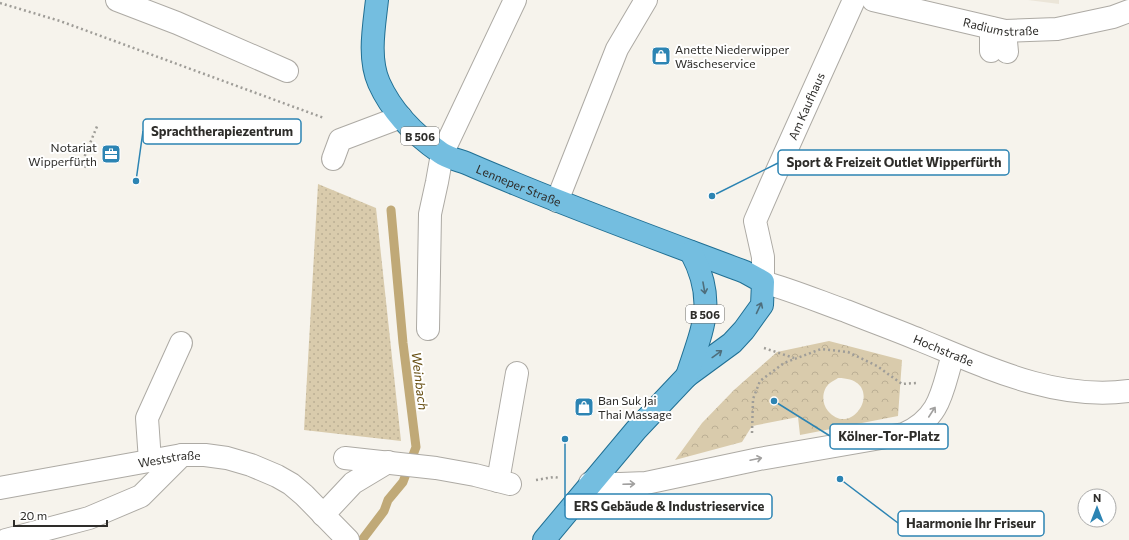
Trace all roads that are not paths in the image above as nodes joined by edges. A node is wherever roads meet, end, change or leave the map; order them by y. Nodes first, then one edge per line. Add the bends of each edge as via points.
1 (117, 0) edge
2 (377, 0) edge
3 (515, 0) edge
4 (646, 0) edge
5 (854, 0) edge
6 (874, 0) edge
7 (1129, 11) edge
8 (998, 29) junction
9 (999, 52) dead end
10 (287, 71) dead end
11 (401, 117) junction
12 (442, 154) junction
13 (332, 159) dead end
14 (557, 201) junction
15 (691, 252) junction
16 (763, 282) junction
17 (428, 329) dead end
18 (181, 343) dead end
19 (953, 354) junction
20 (517, 373) dead end
21 (687, 376) junction
22 (1129, 391) edge
23 (182, 456) junction
24 (345, 458) dead end
25 (150, 461) junction
26 (388, 462) junction
27 (590, 483) junction
28 (0, 488) edge
29 (323, 515) junction
30 (347, 538) edge
31 (6, 540) edge
32 (544, 540) edge

1 - 10 street
2 - 11 main road, Lenneper Straße / B 506 via 373,60 375,72 387,98
3 - 12 street
4 - 14 street via 617,49
5 - 16 street, Am Kaufhaus via 755,221 763,257
6 - 8 street, Radiumstraße
7 - 8 street, Radiumstraße via 1057,30
8 - 9 street
11 - 12 main road, Lenneper Straße / B 506
11 - 13 street via 340,140
12 - 14 main road, Lenneper Straße / B 506
12 - 17 street via 430,214
14 - 15 main road, Lenneper Straße / B 506
15 - 16 main road, Lenneper Straße / B 506 via 745,272
15 -> 21 main road, B 506 via 702,275 706,310
16 - 19 street, Hochstraße via 792,290
21 -> 16 main road, B 506 via 732,343 751,322 762,305
18 - 25 street via 148,418
19 - 22 street, Hochstraße via 1042,386 1089,393
27 -> 19 street via 646,483 752,460 904,434 928,419 939,401
20 - 26 street via 504,483 475,475
21 - 27 main road, B 506
23 - 25 street, Weststraße
23 - 29 street, Weststraße via 205,455 227,458 271,473 292,484
23 - 31 street via 141,496 89,518
24 - 26 street
25 - 28 street, Weststraße
26 - 29 street via 353,483
27 - 32 main road, B 506
29 - 30 street, Weststraße

